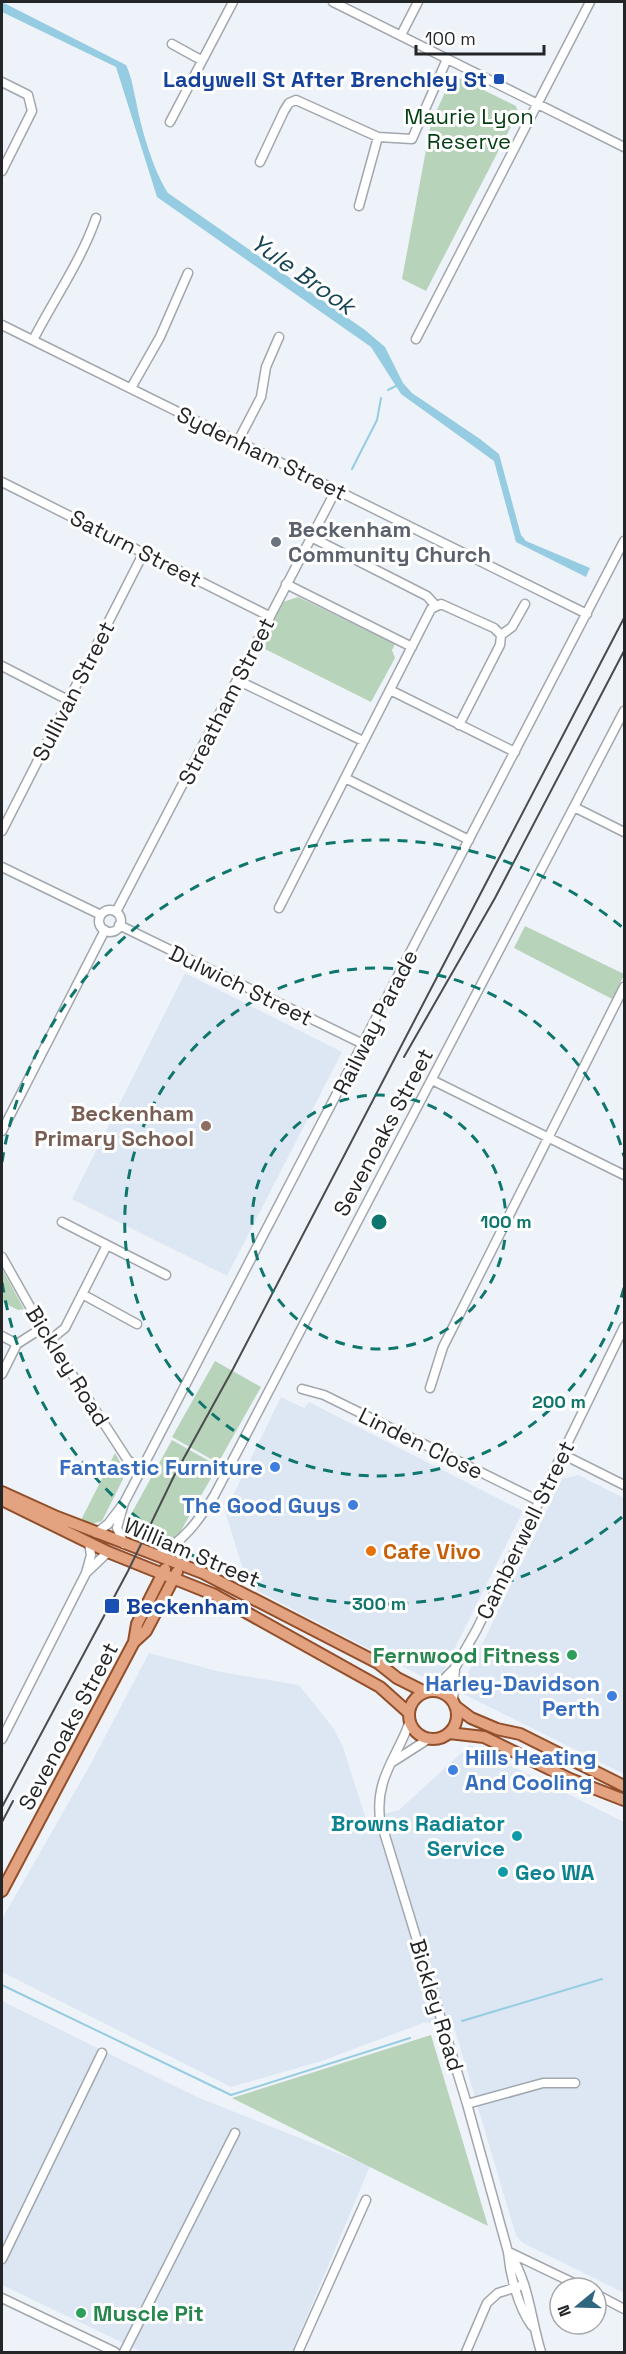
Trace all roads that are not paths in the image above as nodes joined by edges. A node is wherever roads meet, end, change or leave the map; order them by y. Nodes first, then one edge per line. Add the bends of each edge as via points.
1 (233, 2) edge
2 (333, 2) edge
3 (418, 2) edge
4 (590, 2) edge
5 (400, 35) junction
6 (172, 44) dead end
7 (201, 60) junction
8 (447, 60) junction
9 (2, 82) edge
10 (537, 103) junction
11 (170, 122) dead end
12 (378, 137) junction
13 (624, 147) edge
14 (260, 162) dead end
15 (2, 171) edge
16 (359, 206) dead end
17 (96, 218) dead end
18 (188, 273) dead end
19 (2, 325) edge
20 (279, 337) dead end
21 (416, 339) dead end
22 (33, 340) junction
23 (130, 388) junction
24 (238, 441) junction
25 (2, 482) edge
26 (336, 490) junction
27 (311, 537) junction
28 (624, 541) edge
29 (144, 552) junction
30 (286, 584) junction
31 (525, 603) dead end
32 (435, 605) junction
33 (587, 614) junction
34 (269, 616) junction
35 (501, 635) junction
36 (412, 647) junction
37 (2, 666) edge
38 (237, 680) junction
39 (390, 690) junction
40 (68, 700) junction
41 (624, 711) edge
42 (459, 725) junction
43 (363, 741) junction
44 (515, 752) junction
45 (345, 778) junction
46 (574, 807) junction
47 (2, 831) edge
48 (624, 832) edge
49 (470, 840) junction
50 (2, 867) edge
51 (279, 908) dead end
52 (116, 912) junction
53 (101, 915) junction
54 (119, 925) junction
55 (105, 930) junction
56 (624, 987) edge
57 (621, 1001) edge
58 (363, 1044) junction
59 (432, 1080) junction
60 (2, 1131) edge
61 (547, 1136) junction
62 (624, 1175) edge
63 (63, 1222) dead end
64 (107, 1245) junction
65 (2, 1257) edge
66 (166, 1275) dead end
67 (82, 1294) junction
68 (136, 1324) dead end
69 (624, 1327) edge
70 (42, 1328) junction
71 (2, 1336) edge
72 (50, 1340) junction
73 (17, 1344) junction
74 (2, 1374) edge
75 (430, 1388) dead end
76 (302, 1389) dead end
77 (562, 1454) junction
78 (140, 1472) junction
79 (624, 1485) edge
80 (2, 1492) edge
81 (2, 1500) edge
82 (539, 1501) junction
83 (124, 1503) junction
84 (96, 1533) junction
85 (89, 1543) junction
86 (124, 1544) junction
87 (108, 1552) junction
88 (156, 1555) junction
89 (175, 1562) junction
90 (162, 1572) junction
91 (86, 1573) junction
92 (176, 1577) junction
93 (134, 1642) junction
94 (455, 1668) junction
95 (429, 1691) junction
96 (454, 1704) junction
97 (410, 1717) junction
98 (449, 1733) junction
99 (430, 1738) junction
100 (2, 1739) edge
101 (394, 1761) junction
102 (624, 1786) edge
103 (624, 1800) edge
104 (2, 1891) edge
105 (102, 2053) dead end
106 (575, 2083) dead end
107 (467, 2104) junction
108 (235, 2133) dead end
109 (366, 2200) dead end
110 (508, 2252) junction
111 (2, 2259) edge
112 (559, 2276) edge
113 (520, 2286) junction
114 (2, 2298) edge
115 (608, 2300) edge
116 (624, 2308) edge
117 (115, 2352) edge
118 (124, 2352) edge
119 (298, 2352) edge
120 (466, 2352) edge
121 (541, 2352) edge

1 - 7 street
2 - 5 street
3 - 5 street
4 - 10 street
5 - 8 street
6 - 7 street
7 - 11 street
8 - 10 street
8 - 12 street via 426,102 416,135 406,140
9 - 15 street via 28,95 32,111
10 - 13 street
10 - 21 street
12 - 14 street via 296,100 284,111
12 - 16 street
17 - 22 street via 75,266
18 - 23 street via 160,337
19 - 22 street, Sydenham Street
20 - 24 street via 266,367 261,397
22 - 23 street, Sydenham Street
23 - 24 street, Sydenham Street
24 - 26 street, Sydenham Street
25 - 29 street, Saturn Street
26 - 27 street, Streatham Street
26 - 33 street, Sydenham Street
27 - 30 street, Streatham Street
27 - 32 street via 427,596
28 - 33 street, Railway Parade
29 - 34 street, Saturn Street
29 - 40 street, Sullivan Street
30 - 34 street, Streatham Street
30 - 36 street
31 - 35 street via 512,627
32 - 35 street via 447,605
32 - 36 street
33 - 44 street, Railway Parade
34 - 38 street, Streatham Street
35 - 42 street via 500,645
36 - 39 street
37 - 40 street
38 - 43 street
38 - 52 street, Streatham Street
39 - 42 street
39 - 43 street
40 - 47 street, Sullivan Street
41 - 46 street, Sevenoaks Street
42 - 44 street
43 - 45 street
44 - 49 street, Railway Parade
45 - 49 street
45 - 51 street
46 - 48 street
46 - 59 street, Sevenoaks Street
49 - 58 street, Railway Parade
50 - 53 street
52 - 53 street via 106,910
52 - 54 street
53 - 55 street via 99,922
54 - 55 street via 112,931
54 - 58 street, Dulwich Street
55 - 60 street
56 - 57 street
57 - 61 street
58 - 78 street, Railway Parade
59 - 61 street
59 - 88 street, Sevenoaks Street via 214,1496 198,1522
61 - 62 street
61 - 75 street via 443,1347
63 - 64 street
64 - 66 street
64 - 67 street
65 - 70 street, Bickley Road
67 - 68 street
67 - 72 street via 65,1328
69 - 77 street, Camberwell Street
70 - 72 street, Bickley Road
70 - 73 street
71 - 73 street
72 - 78 street, Bickley Road
73 - 74 street
76 - 82 street, Linden Close via 324,1395
77 - 79 street
77 - 82 street, Camberwell Street
78 - 83 street, Railway Parade
80 - 84 main road, William Street
81 - 85 main road, William Street
82 - 94 street, Camberwell Street
83 - 84 street, Railway Parade
83 - 86 street, Railway Parade via 117,1528
84 - 86 main road, William Street
85 - 87 main road, William Street
85 - 91 street via 91,1555
86 - 88 main road, William Street
87 - 90 main road, William Street
87 - 91 street
88 - 89 main road, William Street
89 - 90 main road, Sevenoaks Street
89 - 92 main road, Sevenoaks Street
89 - 95 main road, William Street via 220,1581 378,1663 412,1688
90 - 92 main road, William Street
90 - 93 main road, Sevenoaks Street via 137,1624
91 - 100 street
92 - 93 main road, Sevenoaks Street via 146,1631
92 - 97 main road, William Street via 380,1687
93 - 104 main road, Sevenoaks Street
94 - 95 street, Camberwell Street
94 - 96 street, Camberwell Street
95 - 96 main road via 447,1695
95 - 97 main road via 415,1699
96 - 98 main road via 456,1722
96 - 102 main road via 471,1718 520,1734
97 - 99 main road via 418,1734
97 - 101 street, Bickley Road
98 - 99 main road
98 - 103 main road via 484,1737 570,1779
99 - 101 street, Bickley Road
101 - 107 street, Bickley Road via 380,1785 380,1819
105 - 111 street
106 - 107 street via 543,2083
107 - 110 street, Bickley Road
108 - 118 street
109 - 119 street
110 - 112 street
110 - 113 street, Bickley Road
113 - 120 street via 498,2293 487,2303
113 - 121 street, Bickley Road via 525,2316
114 - 117 street
115 - 116 street

